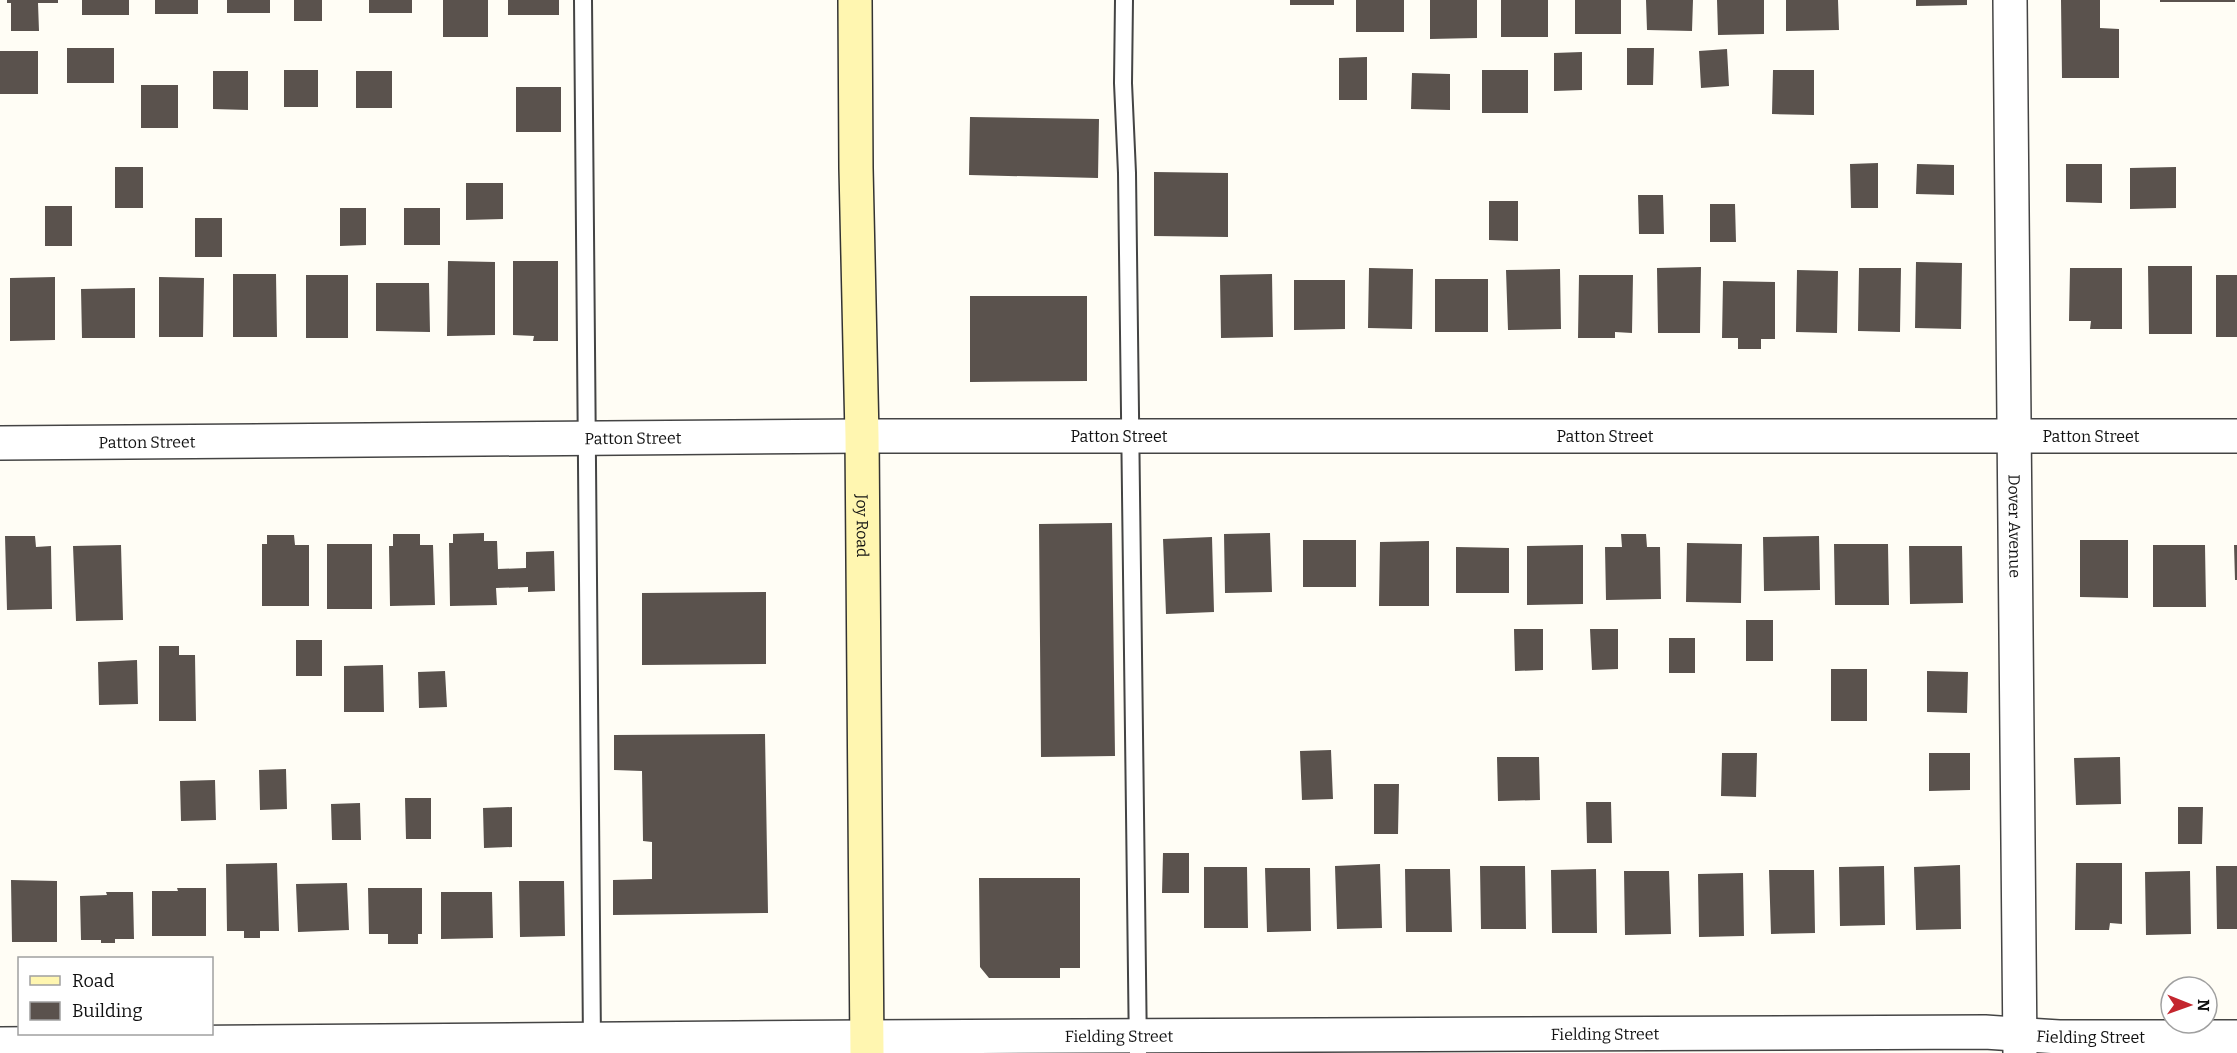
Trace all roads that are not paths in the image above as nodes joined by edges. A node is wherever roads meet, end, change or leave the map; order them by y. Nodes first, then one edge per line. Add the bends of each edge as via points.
1 (583, 0) edge
2 (855, 0) edge
3 (1124, 0) edge
4 (2010, 0) edge
5 (862, 436) junction
6 (2014, 436) junction
7 (2237, 436) edge
8 (1131, 437) junction
9 (587, 438) junction
10 (0, 443) edge
11 (2237, 1037) edge
12 (0, 1044) edge
13 (2019, 1044) edge
14 (867, 1045) edge
15 (1138, 1045) edge
16 (592, 1046) edge

1 - 9 lane
2 - 5 main road, Joy Road
3 - 8 lane via 1122,83
4 - 6 street, Dover Avenue
5 - 8 street, Patton Street
5 - 9 street, Patton Street
5 - 14 main road, Joy Road
6 - 7 street, Patton Street
6 - 8 street, Patton Street
6 - 13 street, Dover Avenue
8 - 15 lane
9 - 10 street, Patton Street
9 - 16 lane
11 - 13 street, Fielding Street
12 - 16 street, Fielding Street
13 - 15 street, Fielding Street via 1985,1032
14 - 15 street, Fielding Street
14 - 16 street, Fielding Street

